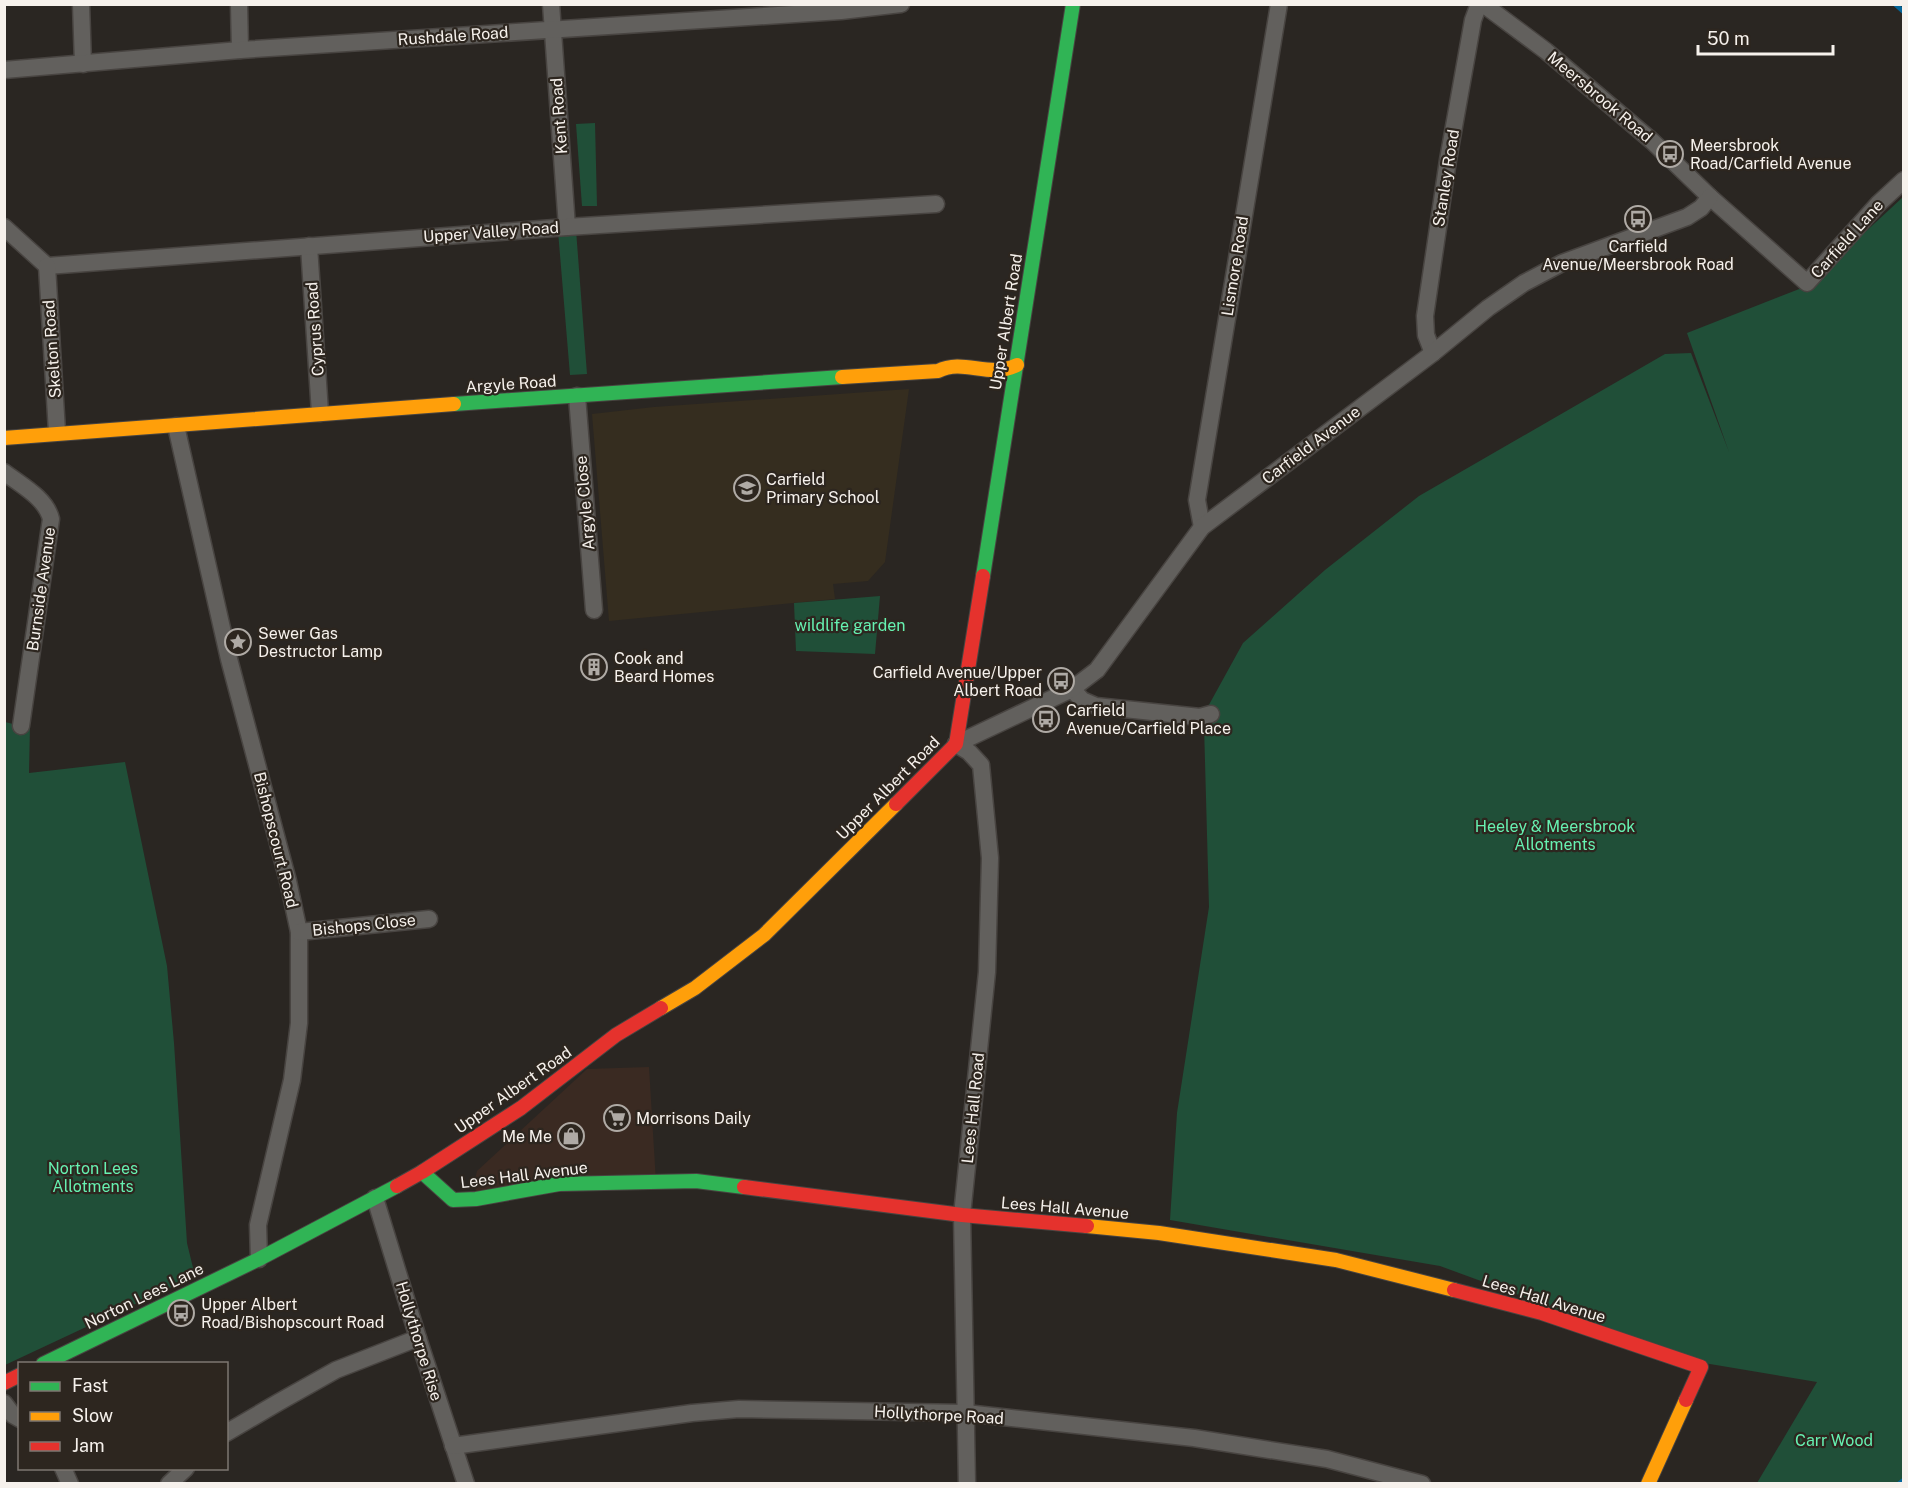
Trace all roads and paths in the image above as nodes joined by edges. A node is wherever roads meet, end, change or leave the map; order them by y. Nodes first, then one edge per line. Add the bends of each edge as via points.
1 (81, 4) edge
2 (239, 4) edge
3 (550, 4) edge
4 (901, 4) edge
5 (1072, 4) edge
6 (1279, 4) edge
7 (1479, 4) edge
8 (1483, 4) edge
9 (841, 8) edge
10 (552, 29) junction
11 (240, 50) junction
12 (83, 64) junction
13 (4, 70) edge
14 (1904, 180) edge
15 (1710, 197) junction
16 (936, 204) dead end
17 (567, 226) junction
18 (4, 227) edge
19 (309, 246) junction
20 (47, 266) junction
21 (1433, 353) junction
22 (1017, 365) junction
23 (577, 396) junction
24 (320, 413) junction
25 (176, 426) junction
26 (57, 432) junction
27 (4, 438) edge
28 (4, 472) edge
29 (1202, 527) junction
30 (594, 610) dead end
31 (1072, 689) junction
32 (1210, 714) dead end
33 (21, 726) dead end
34 (956, 744) junction
35 (429, 919) dead end
36 (299, 932) junction
37 (422, 1172) junction
38 (375, 1198) junction
39 (962, 1215) junction
40 (259, 1259) junction
41 (418, 1338) junction
42 (47, 1362) edge
43 (18, 1376) edge
44 (4, 1383) edge
45 (4, 1403) edge
46 (966, 1413) junction
47 (18, 1418) edge
48 (228, 1433) edge
49 (453, 1446) junction
50 (64, 1470) edge
51 (184, 1470) edge
52 (70, 1484) edge
53 (170, 1484) edge
54 (466, 1484) edge
55 (967, 1484) edge
56 (1422, 1484) edge
57 (1648, 1484) edge

1 - 12 street
2 - 11 street
3 - 10 street, Kent Road
4 - 9 street, Rushdale Road
5 - 22 street, Upper Albert Road
6 - 29 street, Lismore Road via 1197,500
7 - 21 street, Stanley Road via 1450,149 1425,316 1426,335
8 - 15 street, Meersbrook Road via 1643,133
9 - 10 street, Rushdale Road
10 - 11 street, Rushdale Road
10 - 17 street, Kent Road
11 - 12 street, Rushdale Road
12 - 13 street, Rushdale Road
14 - 15 street, Carfield Lane via 1807,283
15 - 21 street, Carfield Avenue via 1687,217 1562,263 1524,284
16 - 17 street, Upper Valley Road
17 - 19 street, Upper Valley Road
18 - 20 street
19 - 20 street, Upper Valley Road
19 - 24 street, Cyprus Road
20 - 26 street, Skelton Road
21 - 29 street, Carfield Avenue
22 - 23 street, Argyle Road via 1000,371 949,365 938,371
22 - 34 street, Upper Albert Road
23 - 24 street, Argyle Road
23 - 30 street, Argyle Close
24 - 25 street, Argyle Road
25 - 26 street, Argyle Road
25 - 36 street, Bishopscourt Road via 229,658
26 - 27 street, Argyle Road
28 - 33 street, Burnside Avenue via 43,502 51,519
29 - 31 street, Carfield Avenue via 1097,670
31 - 32 street via 1082,700 1096,706 1200,717
31 - 34 street, Carfield Avenue
34 - 37 street, Upper Albert Road via 764,935 695,988 616,1035 521,1108
34 - 39 street, Lees Hall Road via 981,765 990,858 987,972
35 - 36 street, Bishops Close
36 - 40 street, Bishopscourt Road via 299,1023 292,1080 258,1225
37 - 38 street, Upper Albert Road
37 - 39 street, Lees Hall Avenue via 453,1200 559,1184 696,1181
38 - 40 street, Upper Albert Road
38 - 41 street, Hollythorpe Rise
39 - 46 street, Lees Hall Road
39 - 57 street, Lees Hall Avenue via 1159,1233 1336,1260 1542,1313 1701,1367
40 - 42 street, Norton Lees Lane
41 - 48 street via 336,1370
41 - 49 street, Hollythorpe Rise
43 - 44 street
45 - 47 street
46 - 49 street, Hollythorpe Road via 739,1409
46 - 55 street, Lees Hall Road
46 - 56 street, Hollythorpe Road via 1194,1438 1327,1459
49 - 54 street, Hollythorpe Rise
50 - 52 street
51 - 53 street

